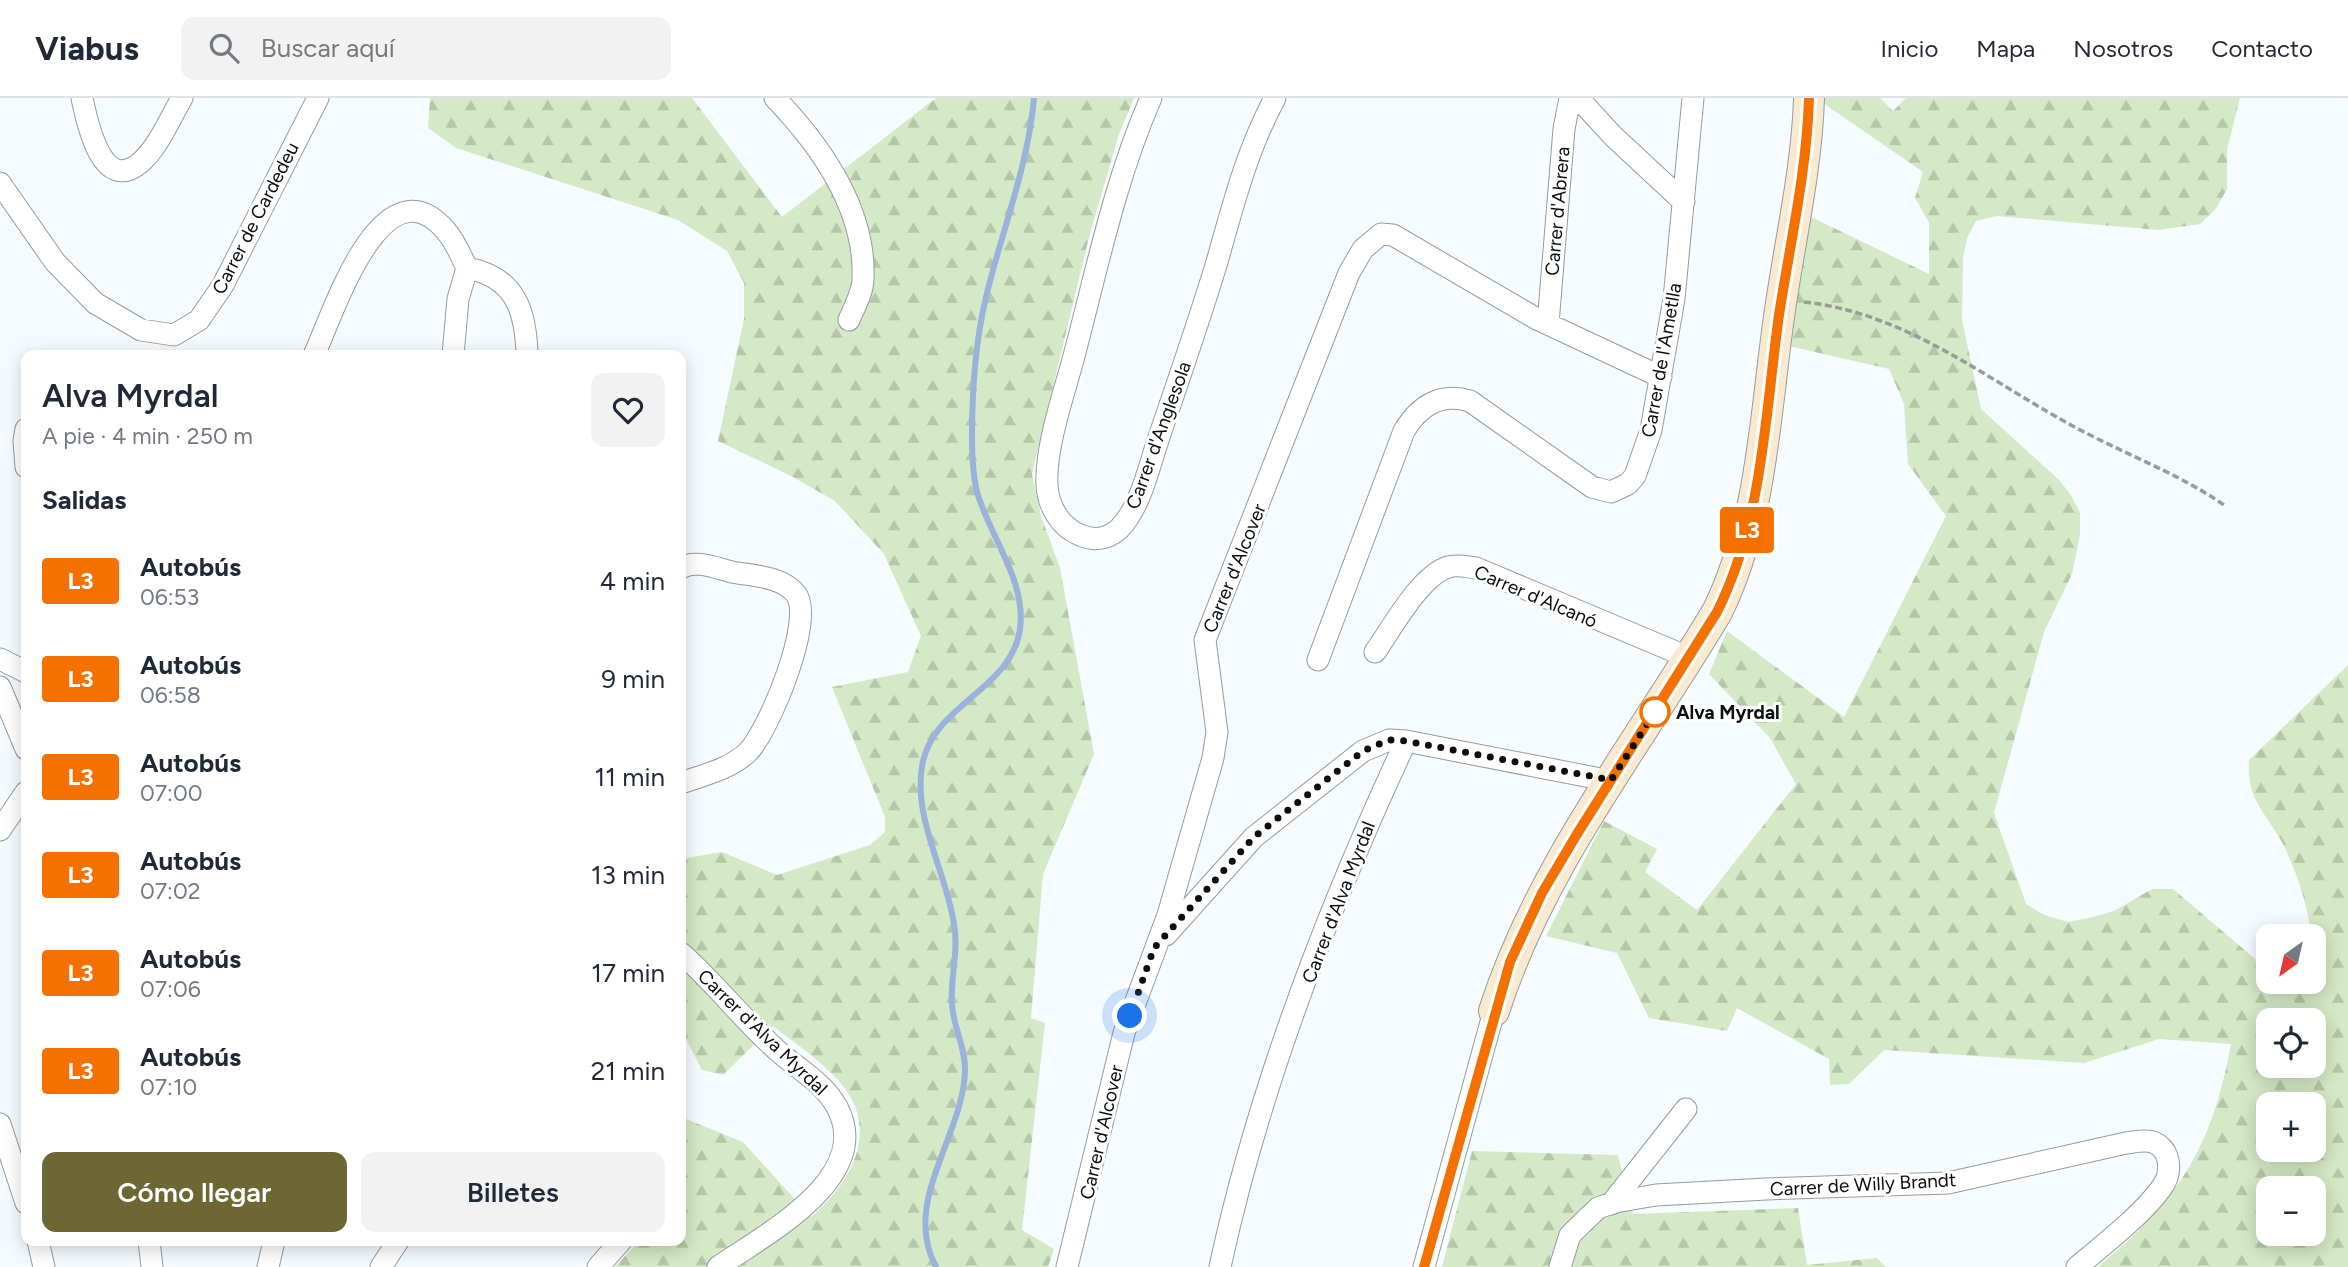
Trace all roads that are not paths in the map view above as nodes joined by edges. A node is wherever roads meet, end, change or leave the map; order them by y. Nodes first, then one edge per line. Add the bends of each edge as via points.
1 (82, 98) edge
2 (182, 98) edge
3 (318, 98) edge
4 (775, 98) edge
5 (1151, 98) edge
6 (1275, 98) edge
7 (1570, 98) edge
8 (1578, 98) edge
9 (1693, 98) edge
10 (1809, 98) edge
11 (0, 183) edge
12 (1684, 202) junction
13 (467, 268) junction
14 (849, 320) dead end
15 (1548, 324) junction
16 (316, 350) edge
17 (453, 350) edge
18 (526, 350) edge
19 (1661, 377) junction
20 (686, 564) edge
21 (1375, 652) dead end
22 (1690, 658) junction
23 (0, 659) edge
24 (1318, 660) dead end
25 (21, 670) edge
26 (0, 687) edge
27 (21, 737) edge
28 (1406, 741) junction
29 (1611, 780) junction
30 (686, 781) edge
31 (21, 799) edge
32 (0, 830) edge
33 (1154, 948) junction
34 (686, 958) edge
35 (1494, 1011) joint
36 (1686, 1109) dead end
37 (0, 1124) edge
38 (21, 1188) edge
39 (1611, 1204) junction
40 (39, 1246) edge
41 (150, 1246) edge
42 (273, 1246) edge
43 (395, 1246) edge
44 (617, 1246) edge
45 (44, 1267) edge
46 (152, 1267) edge
47 (268, 1267) edge
48 (381, 1267) edge
49 (598, 1267) edge
50 (718, 1267) edge
51 (1067, 1267) edge
52 (1220, 1267) edge
53 (1424, 1267) edge
54 (1560, 1267) edge
55 (2077, 1267) edge

1 - 2 street via 99,154 124,170 142,161
3 - 11 street, Carrer de Cardedeu via 223,285 200,320 174,335 141,330 95,303 55,262
4 - 14 street via 804,128 847,201 864,282
5 - 6 street, Carrer d'Anglesola via 1112,209 1060,409 1047,484 1059,520 1074,533 1096,539 1119,529 1134,505 1187,357 1238,183
7 - 15 street, Carrer d'Abrera
8 - 12 street
9 - 12 street, Carrer de l'Ametlla
10 - 22 street via 1751,518 1728,590
12 - 19 street, Carrer de l'Ametlla
13 - 16 street via 446,230 420,213 402,212 371,235 359,254
13 - 17 street via 458,299
13 - 18 street via 485,272 508,288 521,312
15 - 19 street, Carrer d'Alcover
15 - 33 street, Carrer d'Alcover via 1393,234 1381,234 1363,249 1332,315 1205,640 1217,732 1213,758 1168,915
19 - 24 street, Carrer de l'Ametlla via 1641,465 1628,484 1611,492 1573,476 1470,401 1446,397 1422,408 1404,431
20 - 30 street via 782,583 801,603 802,616 762,735 738,760
21 - 22 street, Carrer d'Alcanó via 1426,583 1458,565 1476,568
22 - 29 street
23 - 25 street
26 - 27 street
28 - 29 street
28 - 33 street via 1389,740 1363,751 1254,837
28 - 52 street, Carrer d'Alva Myrdal via 1306,982 1260,1119
29 - 35 street via 1542,893 1510,962
31 - 32 street
33 - 51 street, Carrer d'Alcover via 1124,1033
34 - 50 street, Carrer d'Alva Myrdal via 779,1052 818,1084 837,1107 844,1128 841,1157 824,1186 786,1221
35 - 53 street
36 - 39 street
37 - 38 street
39 - 54 street, Carrer de Willy Brandt via 1598,1209 1570,1236
39 - 55 street, Carrer de Willy Brandt via 1656,1195 1948,1183 2126,1143 2148,1140 2160,1145 2167,1156 2165,1183
40 - 45 street
41 - 46 street
42 - 47 street
43 - 48 street
44 - 49 street

